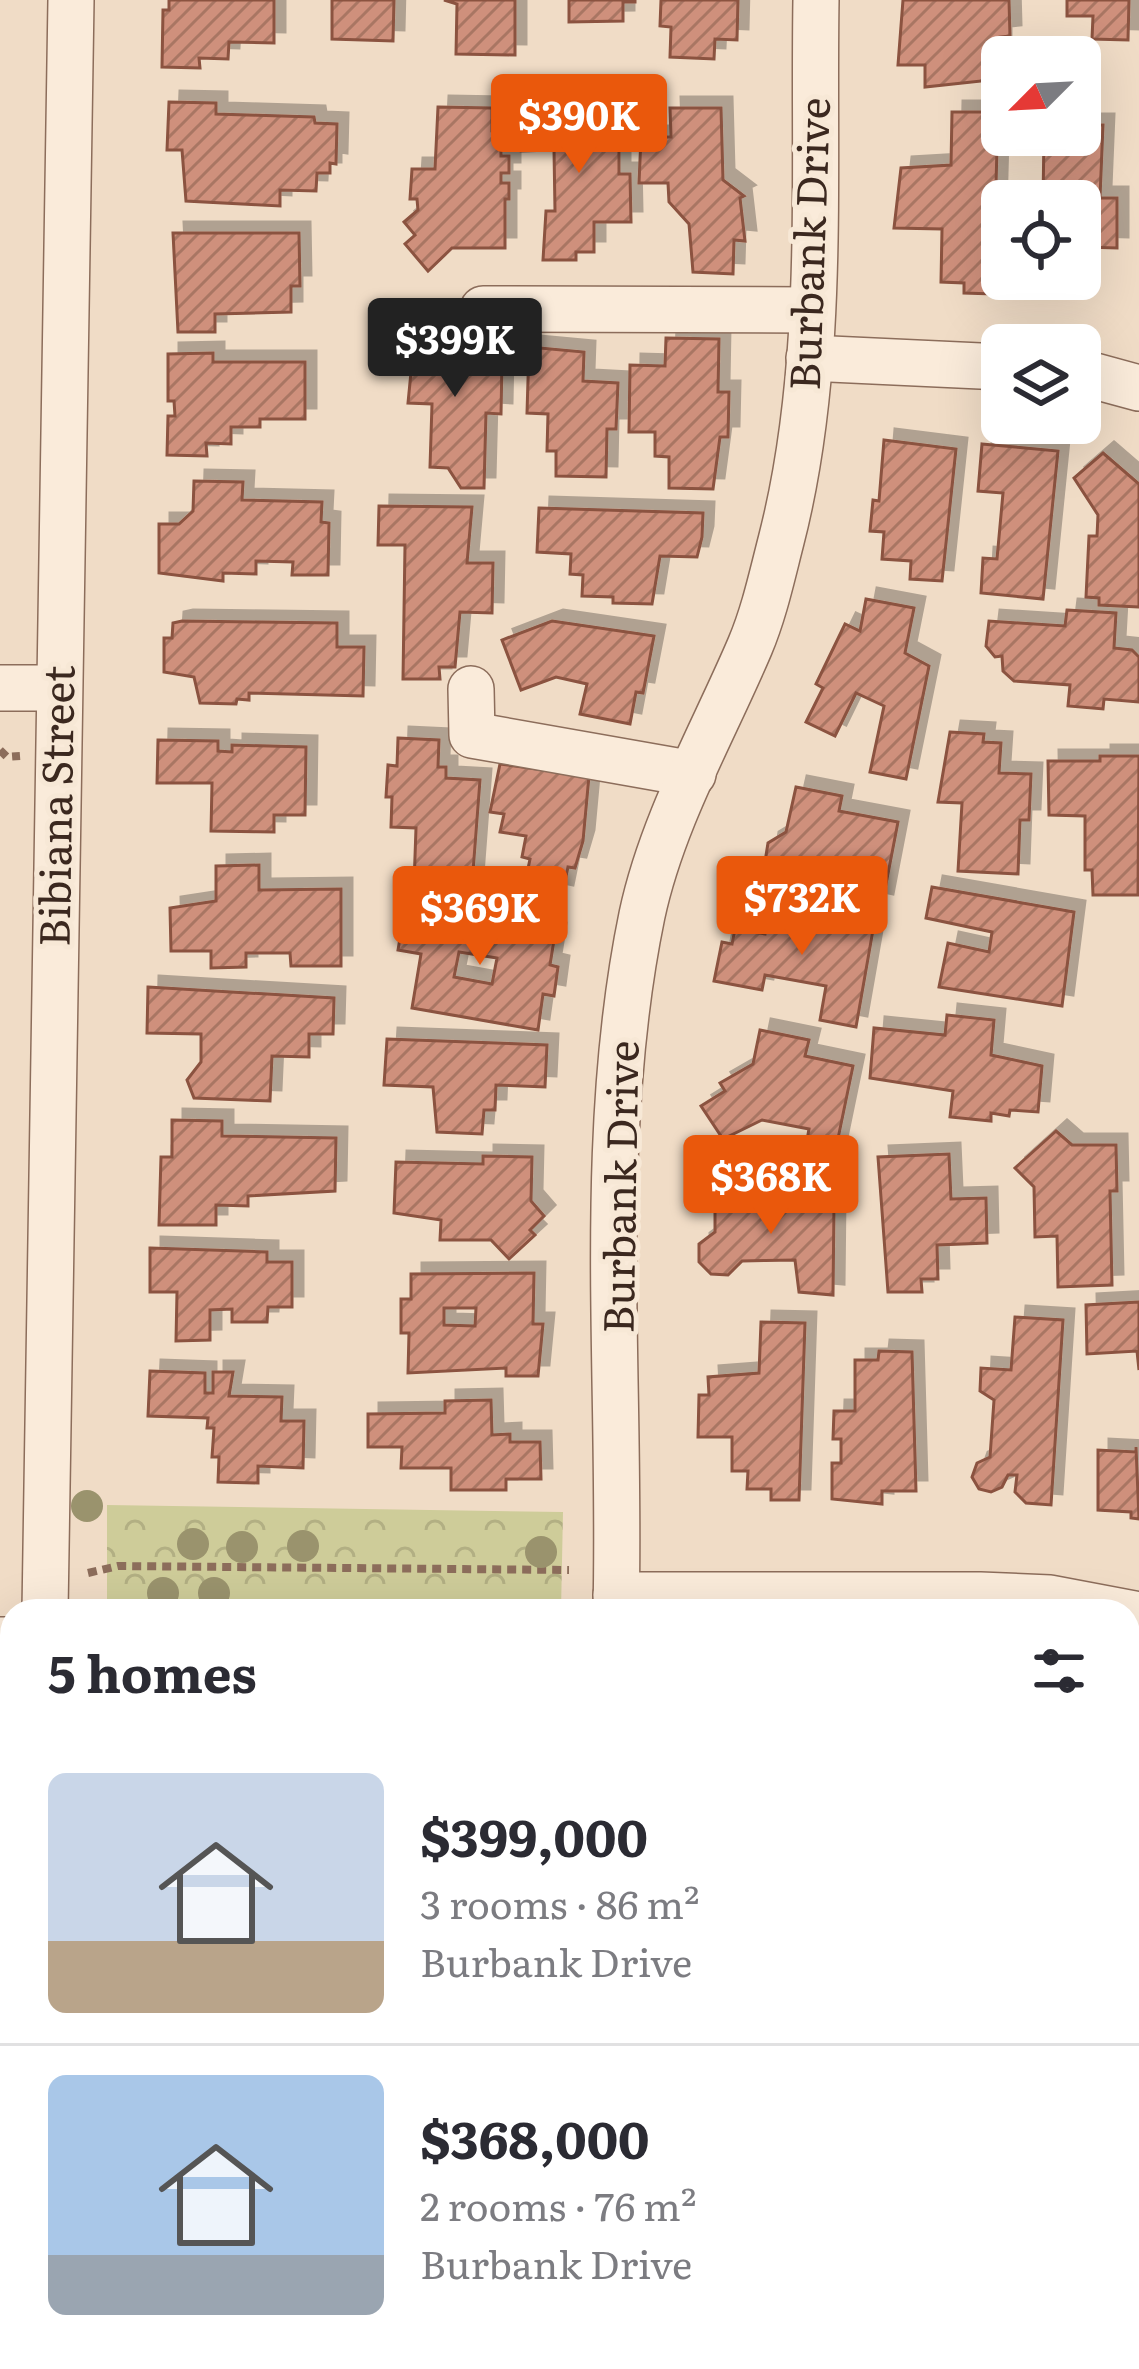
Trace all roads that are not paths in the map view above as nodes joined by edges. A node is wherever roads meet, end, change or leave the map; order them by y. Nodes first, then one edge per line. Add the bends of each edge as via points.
1 (70, 0) edge
2 (816, 0) edge
3 (483, 309) dead end
4 (810, 310) junction
5 (809, 358) junction
6 (981, 366) edge
7 (1101, 378) edge
8 (1139, 388) edge
9 (0, 688) edge
10 (59, 688) junction
11 (471, 688) dead end
12 (694, 774) junction
13 (45, 1592) edge
14 (616, 1599) edge
15 (798, 1599) edge
16 (1055, 1599) edge

1 - 10 street, Bibiana Street
2 - 4 street, Burbank Drive
3 - 4 street
4 - 5 street, Burbank Drive
5 - 6 street
5 - 12 street, Burbank Drive via 800,457 781,541 753,640
7 - 8 street
9 - 10 street
10 - 13 street, Bibiana Street
11 - 12 street via 472,735
12 - 14 street, Burbank Drive via 643,911 623,1032
15 - 16 street

